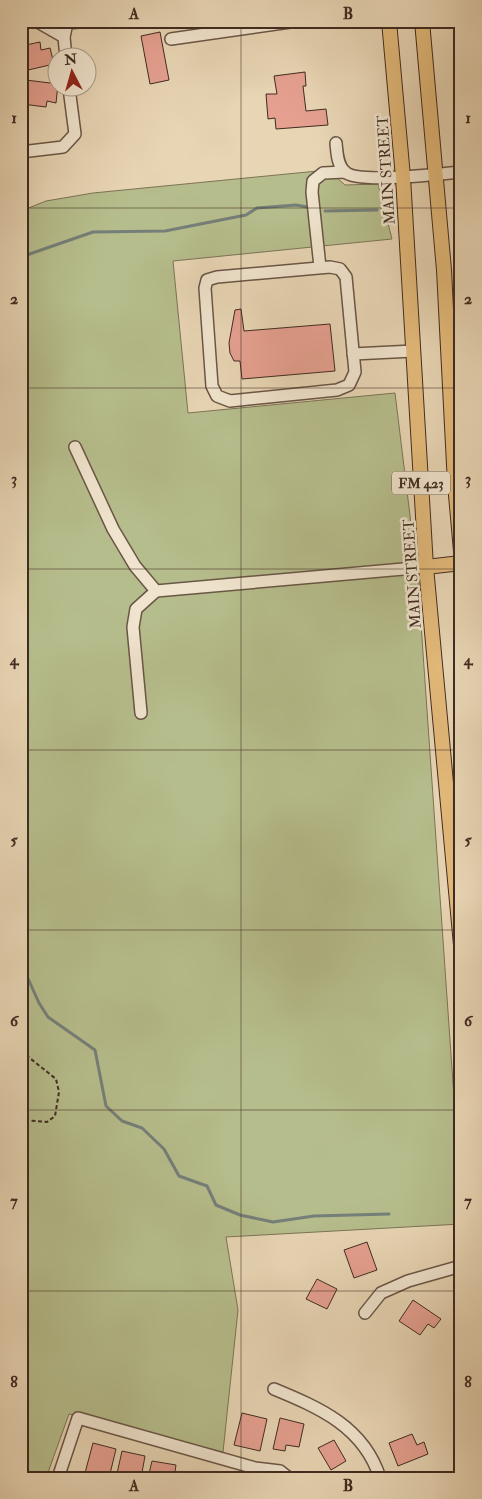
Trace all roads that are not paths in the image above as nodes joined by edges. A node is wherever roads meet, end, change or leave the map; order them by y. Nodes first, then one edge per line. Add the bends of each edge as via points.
1 (36, 21) edge
2 (91, 21) edge
3 (297, 21) edge
4 (375, 21) edge
5 (380, 21) edge
6 (389, 21) edge
7 (422, 21) edge
8 (64, 38) junction
9 (171, 39) dead end
10 (65, 48) edge
11 (70, 98) edge
12 (336, 143) dead end
13 (21, 152) edge
14 (345, 172) junction
15 (461, 172) edge
16 (436, 174) junction
17 (403, 177) junction
18 (320, 268) junction
19 (413, 351) junction
20 (354, 354) junction
21 (75, 447) dead end
22 (461, 551) edge
23 (461, 563) edge
24 (426, 567) junction
25 (156, 591) junction
26 (142, 713) dead end
27 (461, 944) edge
28 (461, 1266) edge
29 (365, 1314) dead end
30 (274, 1389) dead end
31 (58, 1478) edge
32 (289, 1478) edge
33 (380, 1478) edge

1 - 8 street
2 - 8 street via 67,24
3 - 9 street
4 - 5 street
6 - 17 main road, MAIN STREET / FM 423
7 - 16 main road, FM 423
8 - 10 street
11 - 13 street via 75,134 63,147
12 - 14 street via 339,162
14 - 17 street via 354,177
14 - 18 street via 323,173 313,180
15 - 16 street
16 - 17 street
16 - 22 main road, FM 423 via 454,484
17 - 19 main road, MAIN STREET / FM 423
18 - 20 street via 340,269 346,278
18 - 20 street via 207,280 212,386 217,396 230,401 337,390 349,385 355,372
19 - 20 street
19 - 24 main road, MAIN STREET / FM 423
21 - 25 street via 113,529 135,566
23 - 24 main road
24 - 25 street
24 - 27 main road, MAIN STREET / FM 423
25 - 26 street via 136,610 133,627
28 - 29 street via 408,1281 381,1293
30 - 33 street via 341,1422 362,1443
31 - 32 street via 78,1418 255,1468 280,1472

